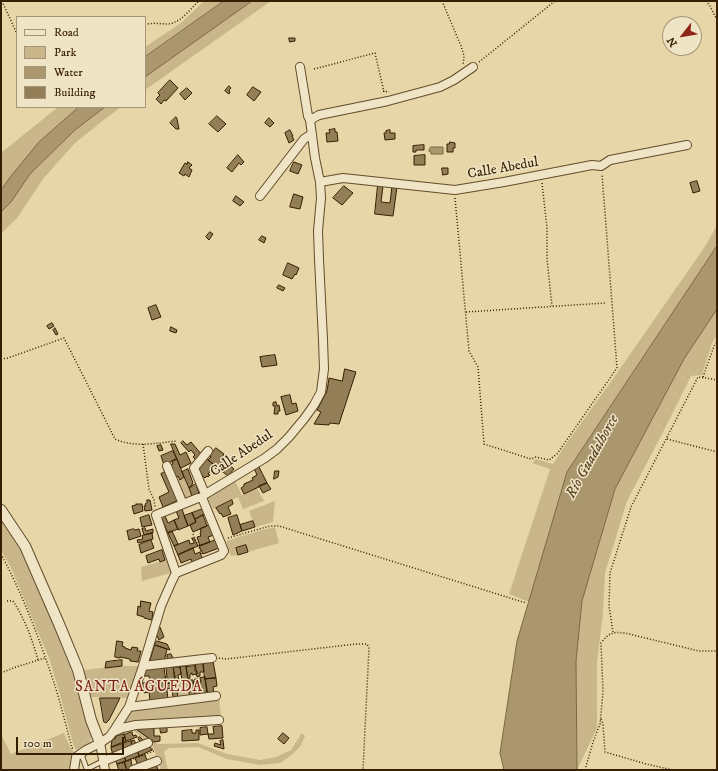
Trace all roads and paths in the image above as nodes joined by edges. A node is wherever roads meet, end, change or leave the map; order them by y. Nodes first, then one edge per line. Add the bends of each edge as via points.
1 (2, 1) edge
2 (199, 1) edge
3 (442, 1) edge
4 (555, 1) edge
5 (706, 1) edge
6 (717, 20) edge
7 (146, 25) edge
8 (16, 32) edge
9 (464, 65) dead end
10 (476, 65) joint
11 (300, 67) dead end
12 (314, 69) dead end
13 (383, 91) junction
14 (389, 92) dead end
15 (384, 96) dead end
16 (310, 120) junction
17 (312, 134) junction
18 (687, 145) dead end
19 (601, 166) junction
20 (542, 175) junction
21 (320, 182) junction
22 (454, 190) junction
23 (260, 196) dead end
24 (605, 303) dead end
25 (552, 306) junction
26 (466, 312) junction
27 (717, 342) edge
28 (1, 359) edge
29 (703, 378) junction
30 (717, 380) edge
31 (666, 439) junction
32 (177, 441) dead end
33 (143, 444) junction
34 (208, 451) dead end
35 (717, 452) edge
36 (167, 466) dead end
37 (203, 496) junction
38 (183, 504) junction
39 (1, 510) edge
40 (156, 515) junction
41 (193, 534) dead end
42 (220, 542) junction
43 (1, 554) edge
44 (205, 562) junction
45 (176, 573) junction
46 (7, 601) dead end
47 (526, 603) dead end
48 (613, 632) junction
49 (717, 651) edge
50 (45, 658) junction
51 (212, 658) joint
52 (38, 660) junction
53 (143, 666) junction
54 (1, 673) edge
55 (216, 696) dead end
56 (129, 707) junction
57 (600, 717) junction
58 (219, 720) dead end
59 (113, 732) junction
60 (100, 743) junction
61 (148, 743) dead end
62 (81, 753) junction
63 (104, 761) junction
64 (157, 761) dead end
65 (87, 769) edge
66 (74, 770) edge
67 (105, 770) edge
68 (109, 770) edge
69 (133, 770) edge
70 (363, 770) edge
71 (585, 770) edge
72 (673, 770) edge

1 - 8 path
2 - 7 path via 178,21
3 - 9 path via 461,46
4 - 10 path
5 - 6 path
10 - 16 street via 440,87 319,115
11 - 16 street, Calle Abedul
12 - 13 path via 375,53
13 - 14 path
13 - 15 path
16 - 17 street, Calle Abedul
17 - 21 street, Calle Abedul
17 - 23 street via 304,139
18 - 19 street, Calle Abedul via 610,160
19 - 20 street, Calle Abedul via 592,165
19 - 26 path via 617,368 557,454 549,460 536,456 531,459 484,444 478,367 469,351
20 - 22 street, Calle Abedul
20 - 25 path
21 - 22 street, Calle Abedul via 343,178
21 - 37 street, Calle Abedul via 318,231 324,369 321,392 304,419 277,449
22 - 26 path
24 - 25 path
25 - 26 path
27 - 29 path
28 - 33 path via 64,338 115,439 123,443
29 - 30 path
29 - 31 path via 698,377
31 - 35 path
31 - 48 path via 630,507 610,573 609,606
32 - 33 path
33 - 40 path via 149,489
34 - 37 street via 194,468
36 - 38 street
37 - 38 street, Calle Abedul
37 - 42 street
38 - 40 street, Calle Abedul
39 - 60 street via 25,546 60,624 78,670
40 - 45 street
41 - 44 path
42 - 44 street via 223,554
42 - 47 path via 270,526 279,526
43 - 50 path via 40,640
44 - 45 street
45 - 53 street via 162,606
46 - 52 path via 13,600 21,613
48 - 49 path via 700,651
48 - 57 path via 601,643 603,692
50 - 52 path
50 - 62 path via 72,748
51 - 53 street
51 - 70 path via 226,659 367,644 369,648
52 - 54 path
53 - 56 street
55 - 56 street
56 - 59 street
57 - 71 path
57 - 72 path via 605,752
58 - 59 street via 136,725
59 - 60 street
60 - 62 street
60 - 63 street
61 - 63 street
62 - 65 lane
62 - 66 street via 76,757
63 - 65 lane
63 - 67 street
63 - 68 street
64 - 69 street

